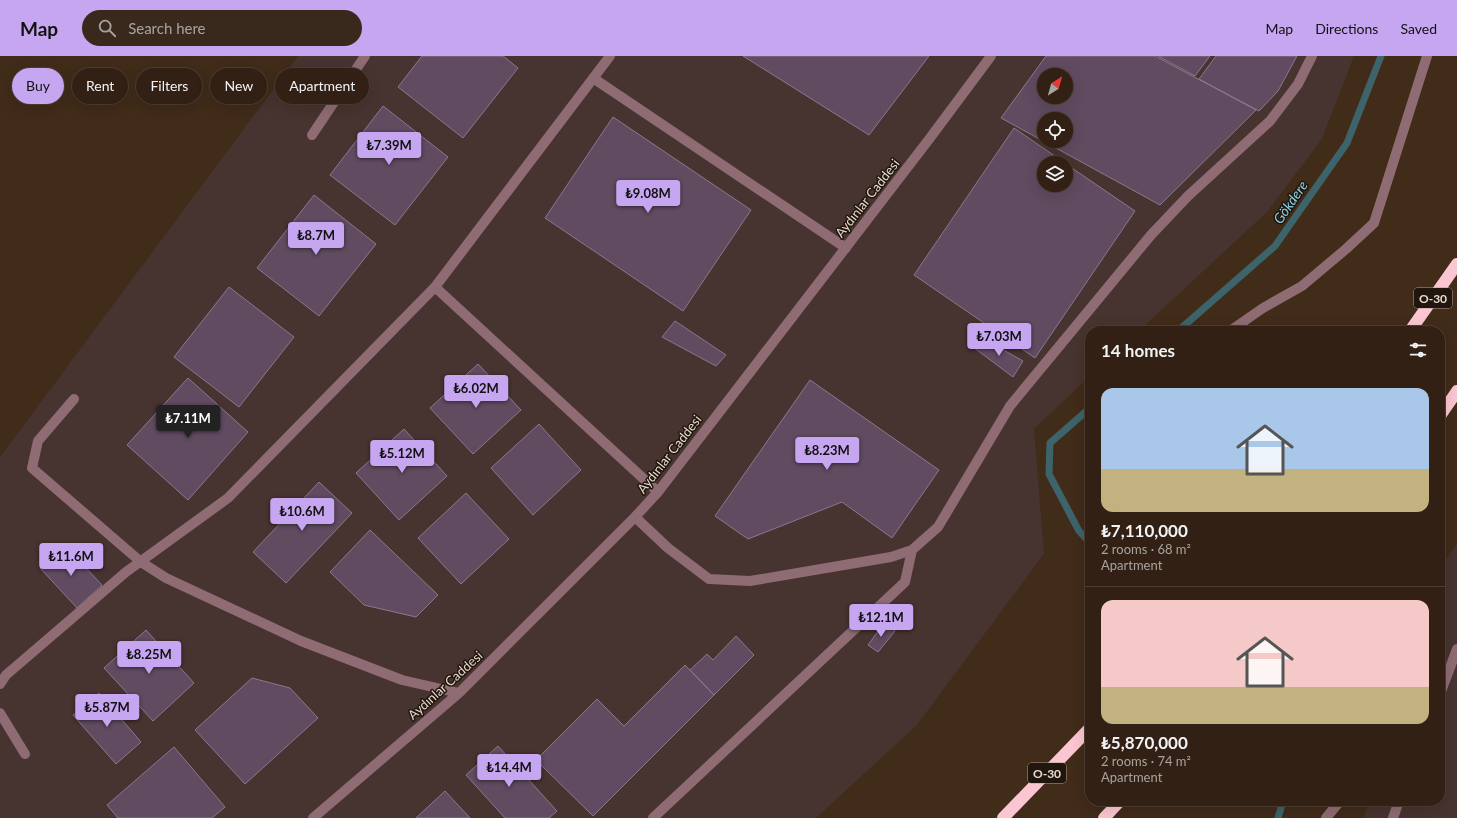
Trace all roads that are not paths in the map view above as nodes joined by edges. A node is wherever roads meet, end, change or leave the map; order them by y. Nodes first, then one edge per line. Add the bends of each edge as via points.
1 (365, 56) edge
2 (610, 56) edge
3 (991, 56) edge
4 (1312, 56) edge
5 (1427, 56) edge
6 (593, 78) junction
7 (312, 135) dead end
8 (846, 248) junction
9 (1457, 264) edge
10 (435, 287) junction
11 (1237, 326) edge
12 (1414, 326) edge
13 (1457, 391) edge
14 (74, 399) dead end
15 (1445, 409) edge
16 (658, 492) junction
17 (635, 517) junction
18 (912, 550) junction
19 (141, 562) junction
20 (1457, 649) edge
21 (1453, 673) edge
22 (0, 684) edge
23 (1445, 686) edge
24 (459, 693) junction
25 (0, 713) edge
26 (1085, 733) edge
27 (25, 754) dead end
28 (1115, 806) edge
29 (1336, 806) edge
30 (1397, 806) edge
31 (313, 818) edge
32 (653, 818) edge
33 (1003, 818) edge
34 (1104, 818) edge
35 (1326, 818) edge
36 (1393, 818) edge

1 - 7 street
2 - 6 street
3 - 8 street, Aydınlar Caddesi
4 - 18 street via 1298,84 1270,121 1188,196 1151,236 1010,406 938,527
5 - 11 street via 1374,223 1302,286
6 - 8 street
6 - 10 street
8 - 16 street, Aydınlar Caddesi
9 - 12 highway, O-30
10 - 16 street
10 - 19 street via 228,498
13 - 15 highway
14 - 19 street via 38,441 32,468
16 - 17 street, Aydınlar Caddesi
17 - 18 street via 668,548 709,579 750,581 890,557
17 - 24 street, Aydınlar Caddesi
18 - 32 street via 905,582
19 - 22 street via 6,675
19 - 24 street via 166,578 301,641 402,680
20 - 21 street
21 - 23 street
24 - 31 street, Aydınlar Caddesi
25 - 27 street
26 - 33 highway, O-30
28 - 34 highway
29 - 35 street
30 - 36 street

